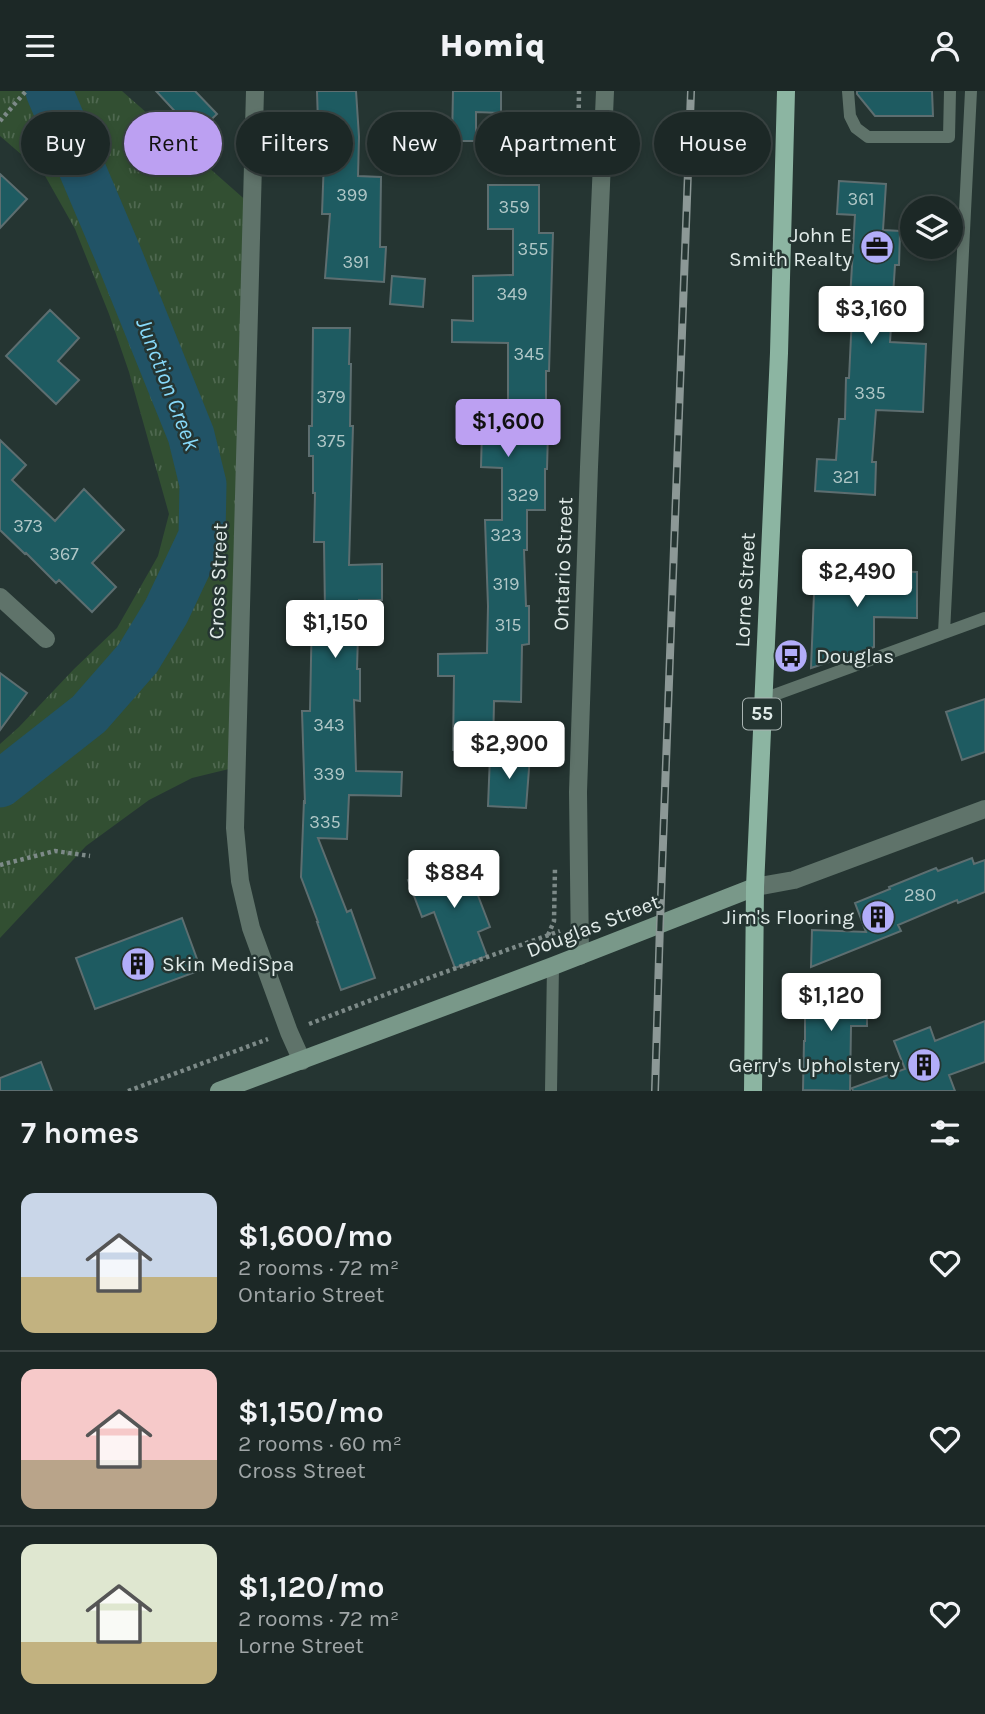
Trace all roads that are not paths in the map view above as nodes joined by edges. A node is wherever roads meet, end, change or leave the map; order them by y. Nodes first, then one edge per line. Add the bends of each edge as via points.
1 (255, 91) edge
2 (605, 91) edge
3 (786, 91) edge
4 (848, 91) edge
5 (950, 91) edge
6 (971, 91) edge
7 (0, 597) edge
8 (985, 618) edge
9 (944, 633) junction
10 (46, 639) dead end
11 (763, 699) junction
12 (985, 809) edge
13 (755, 887) junction
14 (580, 956) junction
15 (554, 966) junction
16 (302, 1061) junction
17 (219, 1091) edge
18 (551, 1091) edge
19 (753, 1091) edge

1 - 16 street, Cross Street via 235,828 250,928
2 - 14 street, Ontario Street via 578,792
3 - 11 main road, Lorne Street / 55
4 - 5 lane via 850,116 868,137 949,137
6 - 9 lane
7 - 10 street
8 - 9 lane
9 - 11 lane
11 - 13 main road, Lorne Street / 55
12 - 13 street, Douglas Street via 794,880
13 - 14 main road, Douglas Street
13 - 19 main road, Lorne Street
14 - 15 main road, Douglas Street
15 - 16 main road, Douglas Street
15 - 18 lane
16 - 17 main road, Douglas Street

